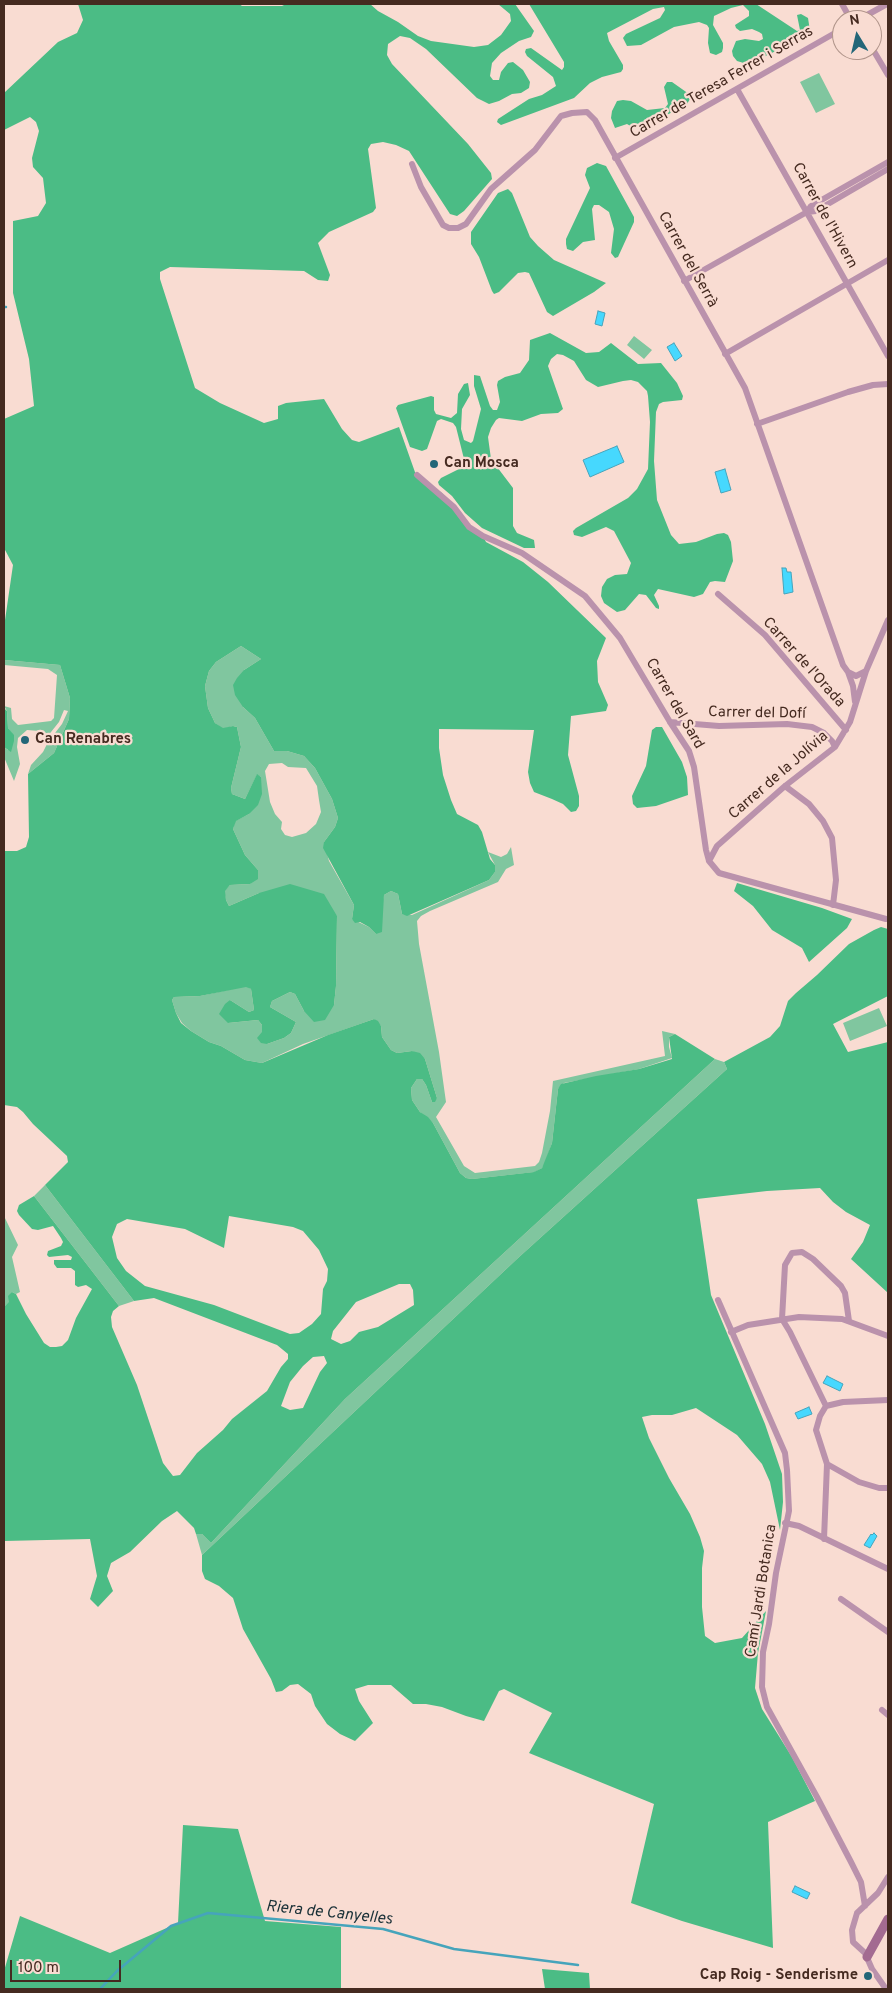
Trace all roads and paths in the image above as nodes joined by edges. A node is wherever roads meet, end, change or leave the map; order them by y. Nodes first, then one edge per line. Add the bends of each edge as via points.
1 (832, 35) edge
2 (879, 60) edge
3 (888, 76) edge
4 (737, 89) junction
5 (615, 158) junction
6 (888, 162) edge
7 (412, 164) dead end
8 (888, 169) edge
9 (807, 212) junction
10 (888, 260) edge
11 (684, 281) junction
12 (847, 283) junction
13 (725, 354) junction
14 (888, 356) edge
15 (888, 384) edge
16 (758, 424) junction
17 (417, 475) dead end
18 (718, 594) dead end
19 (888, 620) edge
20 (866, 671) junction
21 (848, 672) junction
22 (856, 705) junction
23 (670, 722) junction
24 (846, 730) junction
25 (836, 747) junction
26 (785, 786) junction
27 (709, 861) junction
28 (833, 905) junction
29 (886, 920) dead end
30 (718, 1300) dead end
31 (782, 1319) junction
32 (849, 1321) junction
33 (731, 1332) junction
34 (888, 1336) edge
35 (888, 1400) edge
36 (826, 1406) junction
37 (826, 1464) junction
38 (888, 1488) edge
39 (785, 1523) junction
40 (824, 1539) junction
41 (888, 1569) edge
42 (841, 1599) dead end
43 (888, 1632) edge
44 (882, 1710) dead end
45 (888, 1715) edge
46 (888, 1877) edge
47 (864, 1906) junction
48 (888, 1919) edge
49 (867, 1957) junction
50 (886, 1989) edge

1 - 4 street, Carrer de Teresa Ferrer i Serras
2 - 3 street
4 - 5 street, Carrer de Teresa Ferrer i Serras
4 - 9 street, Carrer de l'Hivern
5 - 7 street, Carrer del Serrà via 595,120 587,112 561,116 535,150 491,189 466,224 458,228 443,225
5 - 11 street, Carrer del Serrà
6 - 9 street via 811,206
8 - 9 street via 816,211
9 - 11 street
9 - 12 street, Carrer de l'Hivern
10 - 12 street
11 - 13 street, Carrer del Serrà
12 - 13 street
12 - 14 street, Carrer de l'Hivern
13 - 16 street, Carrer del Serrà via 745,388
15 - 16 street via 848,392
16 - 21 street, Carrer del Serrà
17 - 23 street, Carrer del Sard via 454,507 469,527 522,553 584,596 620,638
18 - 24 street, Carrer de l'Orada via 764,635
19 - 20 street, Carrer de la Jolívia
20 - 21 street via 856,676
20 - 22 street, Carrer de la Jolívia
21 - 22 street, Carrer del Serrà
22 - 24 street, Carrer de la Jolívia
23 - 25 street, Carrer del Dofí via 812,727 824,733
23 - 27 street, Carrer del Sard via 690,751
24 - 25 street, Carrer de la Jolívia
25 - 26 street, Carrer de la Jolívia
26 - 27 street, Carrer de la Jolívia via 717,846
26 - 28 street via 810,804 824,821 832,838 836,880
27 - 28 street via 719,873
28 - 29 street
30 - 33 street, Camí Jardi Botanica
31 - 32 street via 799,1317
31 - 32 street via 785,1265 792,1253 802,1252 827,1271 845,1293
31 - 33 street via 748,1325
31 - 36 street
32 - 34 street
33 - 39 street, Camí Jardi Botanica via 785,1453 789,1511
35 - 36 street
36 - 37 street via 816,1430
37 - 38 street via 860,1482
37 - 40 street
39 - 40 street via 799,1526
39 - 47 street, Camí Jardi Botanica via 763,1652 762,1687 767,1707 861,1882
40 - 41 street
42 - 43 street
44 - 45 street
46 - 47 street
47 - 49 street via 857,1913 852,1930 854,1942
48 - 49 street
49 - 50 street

